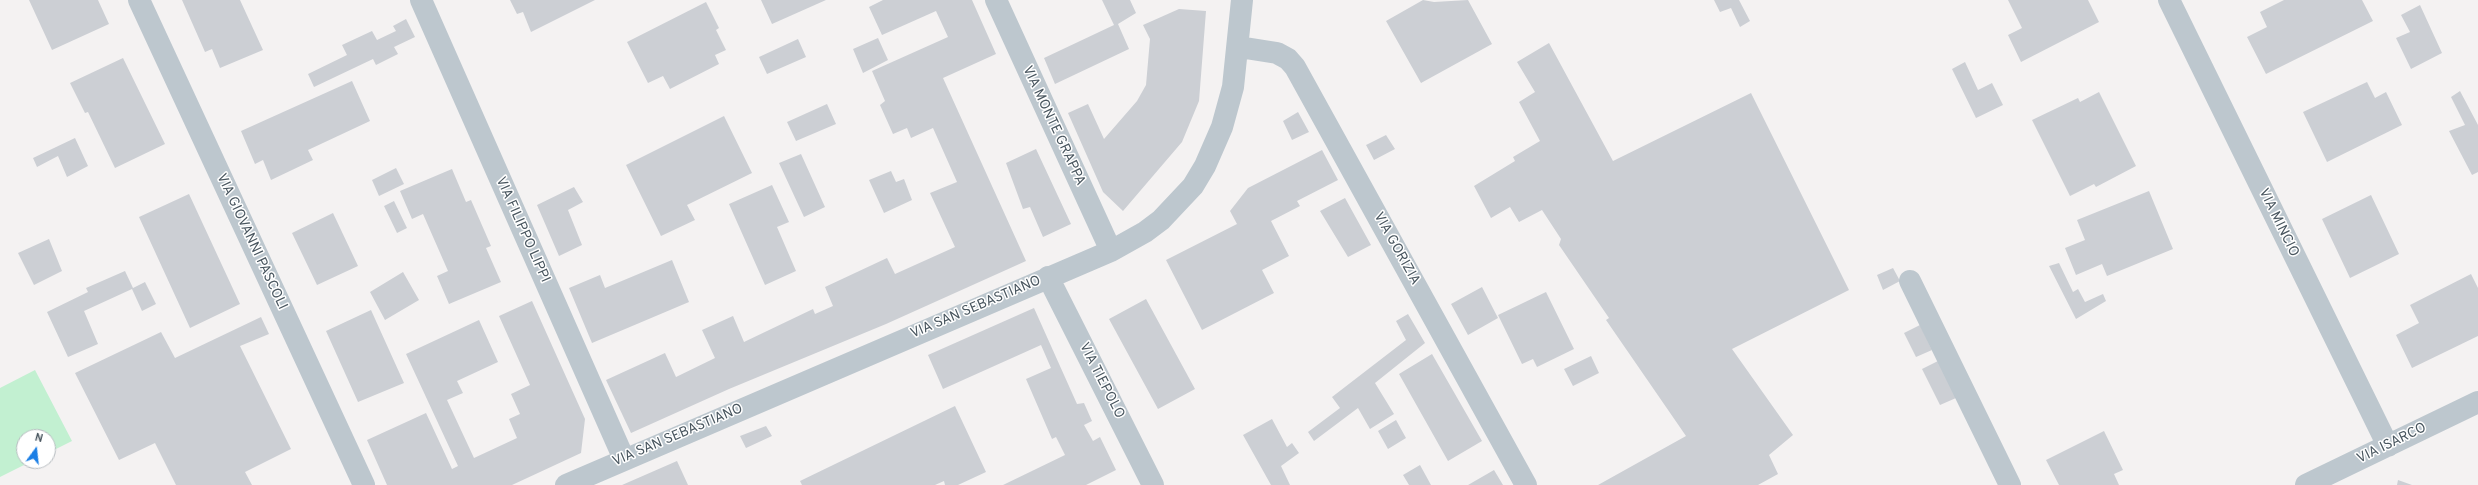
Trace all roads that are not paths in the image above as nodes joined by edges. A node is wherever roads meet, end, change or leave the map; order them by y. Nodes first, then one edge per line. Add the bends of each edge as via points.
1 (138, 0) edge
2 (421, 0) edge
3 (996, 0) edge
4 (1242, 0) edge
5 (2169, 0) edge
6 (1239, 47) junction
7 (1111, 251) junction
8 (1048, 277) junction
9 (1910, 282) dead end
10 (2478, 402) edge
11 (2388, 446) junction
12 (624, 459) junction
13 (364, 485) edge
14 (566, 485) edge
15 (1153, 485) edge
16 (1526, 485) edge
17 (2010, 485) edge
18 (2306, 485) edge

1 - 13 street, VIA GIOVANNI PASCOLI
2 - 12 street, VIA FILIPPO LIPPI
3 - 7 street, VIA MONTE GRAPPA
4 - 6 street, VIA SAN SEBASTIANO
5 - 11 street, VIA MINCIO
6 - 7 street, VIA SAN SEBASTIANO via 1233,87 1222,127 1205,166 1192,186 1161,220
6 - 16 street, VIA GORIZIA via 1277,53 1288,59 1295,67
7 - 8 street, VIA SAN SEBASTIANO
8 - 12 street, VIA SAN SEBASTIANO
8 - 15 street, VIA TIEPOLO
9 - 17 street
10 - 11 street, VIA ISARCO
11 - 18 street, VIA ISARCO
12 - 14 street, VIA SAN SEBASTIANO

